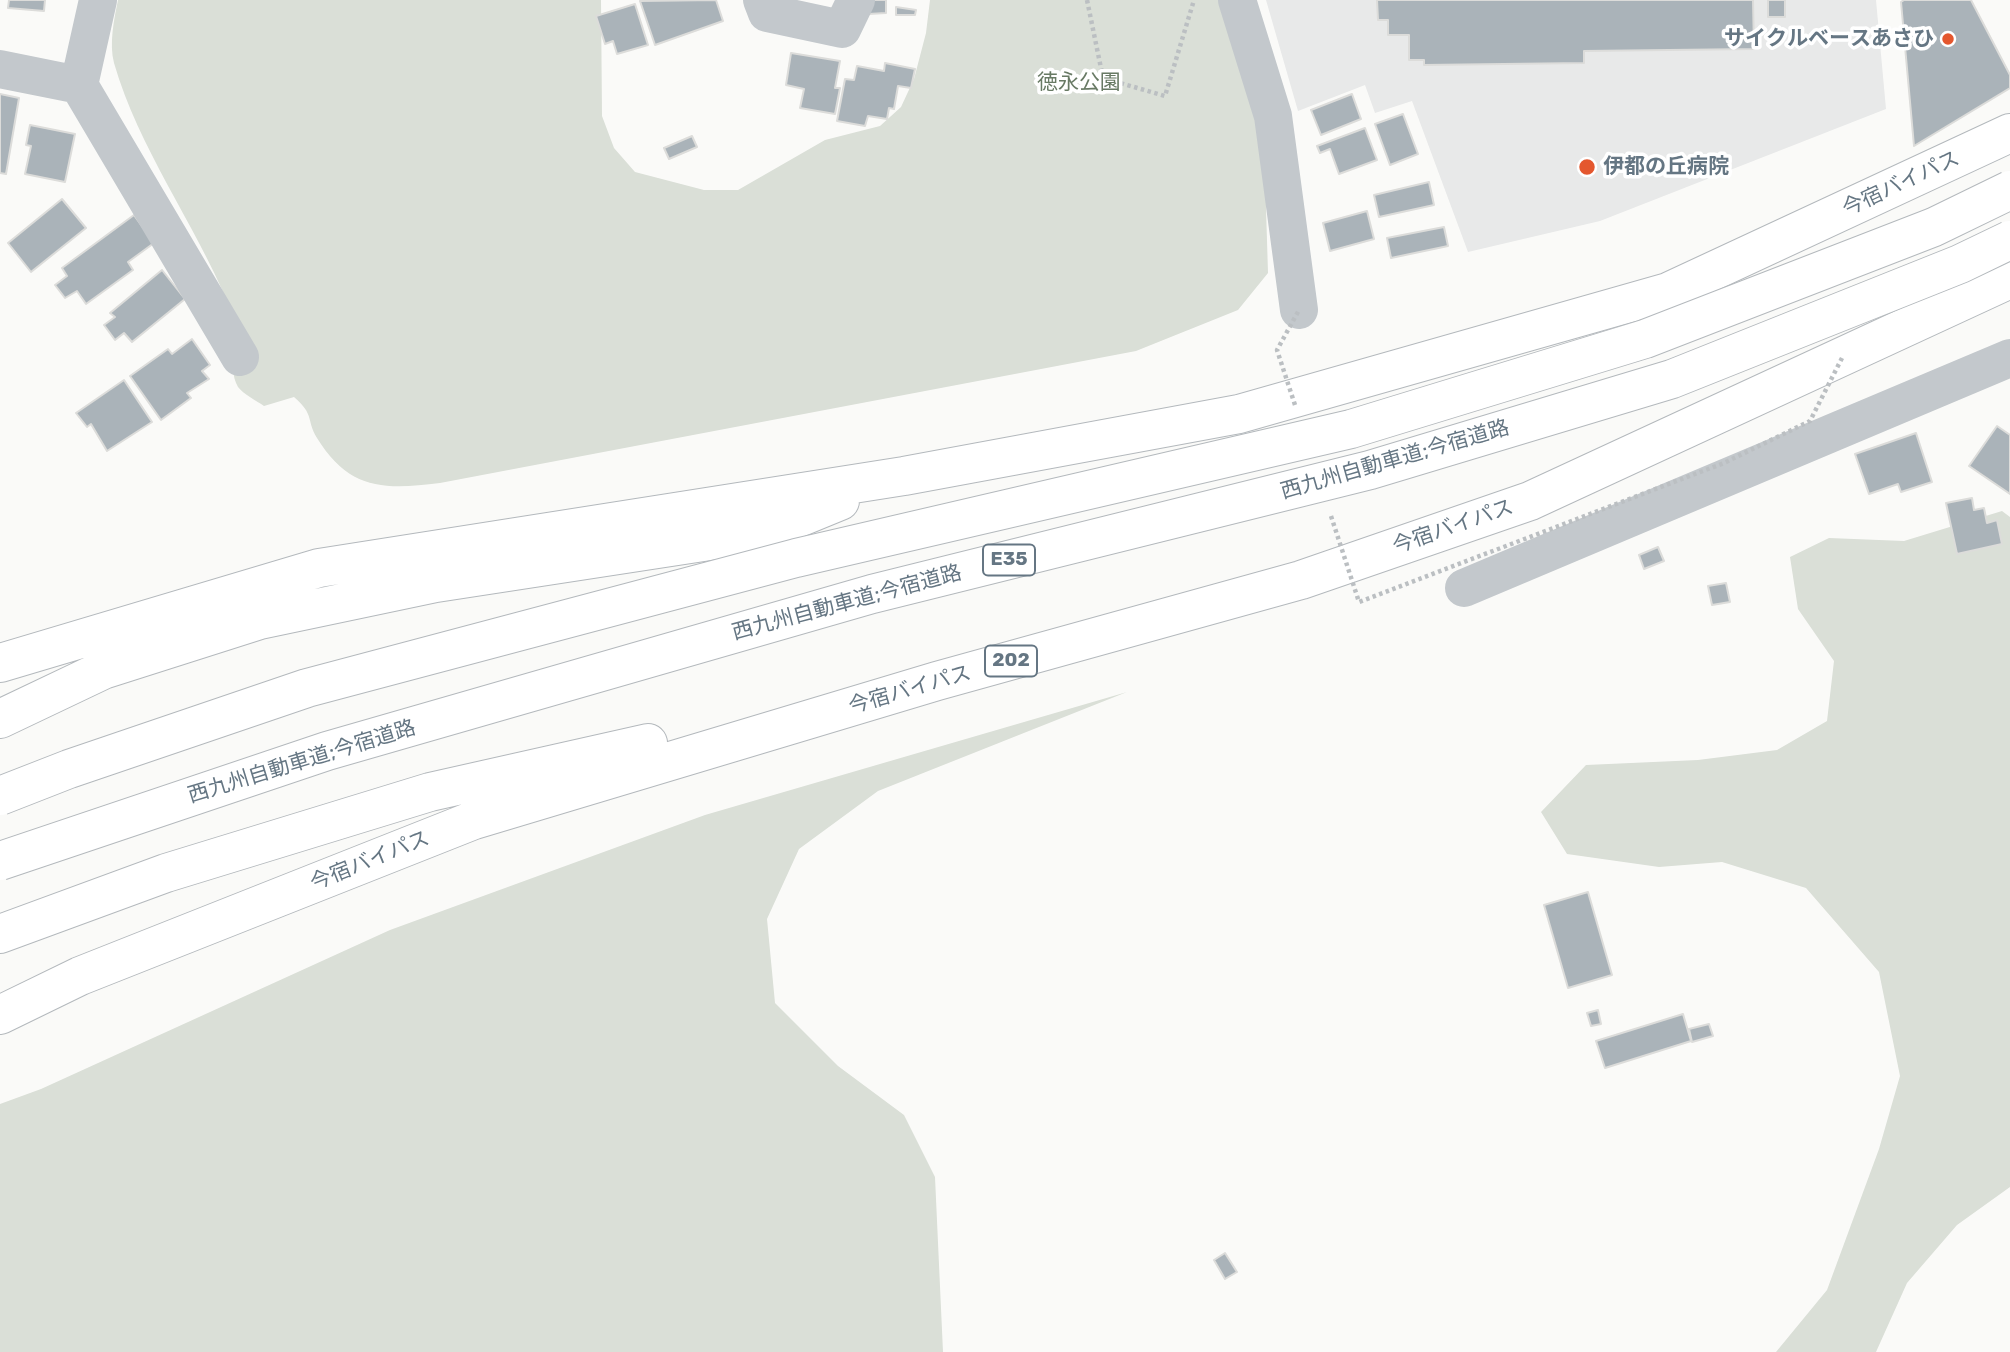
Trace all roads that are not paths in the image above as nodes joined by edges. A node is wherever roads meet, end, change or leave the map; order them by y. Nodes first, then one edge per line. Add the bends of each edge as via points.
1 (97, 0) edge
2 (762, 0) edge
3 (856, 0) edge
4 (1237, 0) edge
5 (0, 69) edge
6 (79, 85) junction
7 (2010, 133) edge
8 (2010, 190) edge
9 (2010, 240) edge
10 (2010, 279) edge
11 (1299, 310) road end
12 (240, 357) dead end
13 (2010, 358) edge
14 (904, 476) junction
15 (1464, 588) dead end
16 (0, 663) edge
17 (937, 681) junction
18 (0, 719) edge
19 (0, 796) edge
20 (0, 861) edge
21 (0, 934) edge
22 (0, 1015) edge

1 - 6 street
2 - 3 street via 767,13 842,29
4 - 11 street via 1273,116
5 - 6 street
6 - 12 street
7 - 14 highway, 今宿バイパス via 1668,292 1239,414
8 - 19 highway, 西九州自動車道;今宿道路 / E35, bridge via 1934,228 1645,339 1351,429 796,558 307,688
9 - 20 highway, 西九州自動車道;今宿道路 / E35, bridge via 1672,379 1370,470 872,594 327,751
10 - 17 highway, 今宿バイパス / 202 via 1530,501 1301,580
13 - 15 street
14 - 16 highway, 今宿バイパス via 319,568
14 - 18 highway via 762,533 436,583 260,620 103,670
17 - 21 highway via 430,792 166,873
17 - 22 highway, 今宿バイパス / 202 via 474,820 80,976

